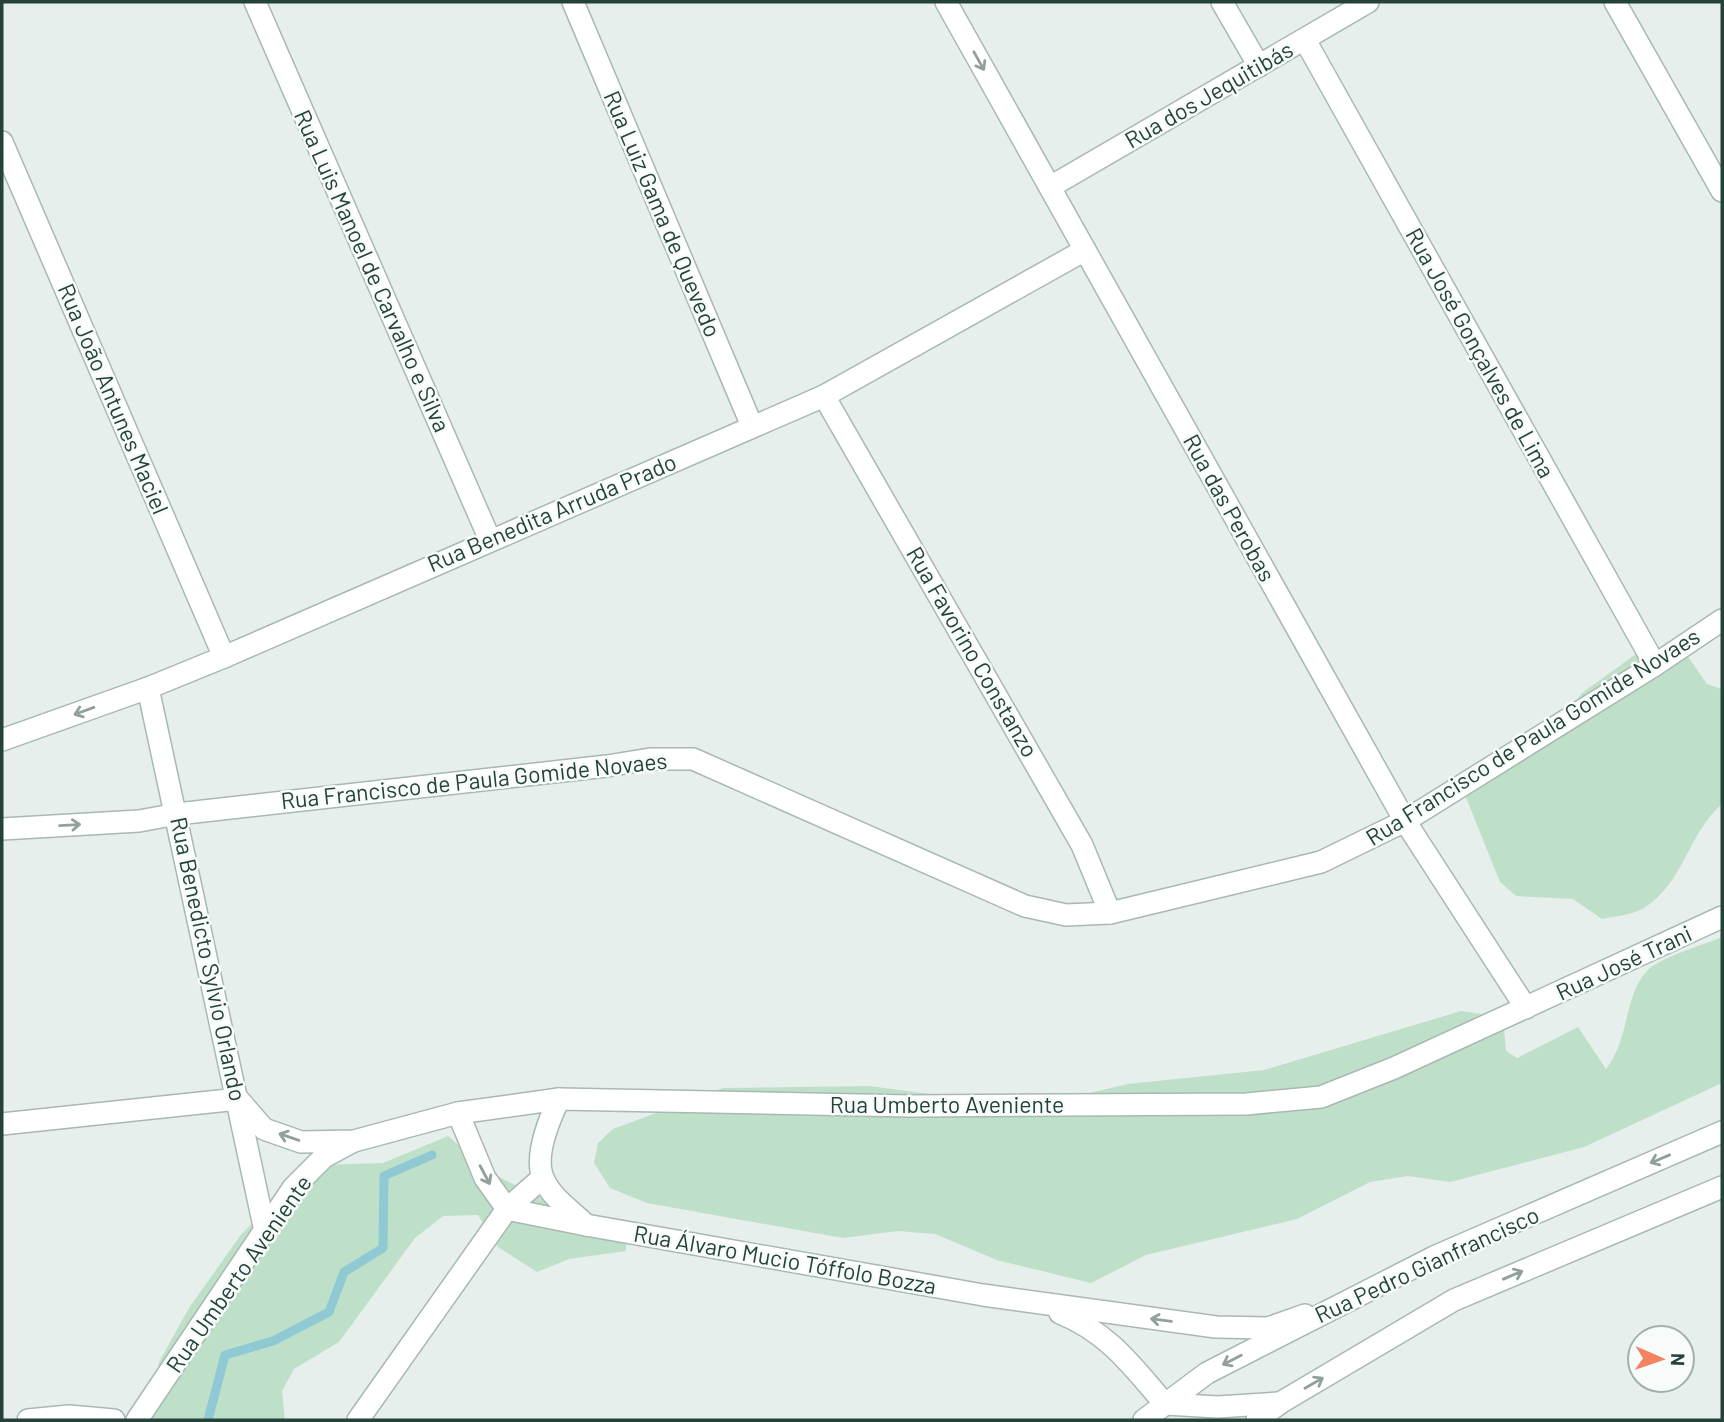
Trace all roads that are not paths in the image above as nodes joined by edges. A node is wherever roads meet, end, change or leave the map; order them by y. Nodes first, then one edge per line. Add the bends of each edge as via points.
1 (255, 2) edge
2 (573, 2) edge
3 (946, 2) edge
4 (1222, 2) edge
5 (1368, 2) edge
6 (1615, 2) edge
7 (1305, 40) junction
8 (1259, 66) junction
9 (2, 142) edge
10 (1050, 187) junction
11 (1722, 191) edge
12 (1085, 250) junction
13 (824, 396) junction
14 (752, 426) junction
15 (490, 540) junction
16 (1722, 620) edge
17 (224, 657) junction
18 (1655, 665) junction
19 (148, 688) junction
20 (2, 740) edge
21 (177, 814) junction
22 (1405, 821) junction
23 (2, 829) edge
24 (1110, 913) junction
25 (1722, 917) edge
26 (1526, 1008) junction
27 (238, 1099) junction
28 (559, 1100) junction
29 (458, 1113) junction
30 (2, 1124) edge
31 (1722, 1132) edge
32 (354, 1140) junction
33 (542, 1178) junction
34 (1722, 1187) edge
35 (507, 1209) junction
36 (586, 1224) junction
37 (265, 1231) junction
38 (983, 1295) junction
39 (1347, 1301) junction
40 (1280, 1403) junction
41 (1165, 1404) junction
42 (28, 1420) edge
43 (114, 1420) edge
44 (137, 1420) edge
45 (358, 1420) edge
46 (1144, 1420) edge
47 (1256, 1420) edge

1 - 15 street, Rua Luis Manoel de Carvalho e Silva
2 - 14 street, Rua Luiz Gama de Quevedo
3 -> 10 street, Rua das Perobas
4 - 8 street
5 - 7 street, Rua dos Jequitibás
6 - 11 street
7 - 8 street, Rua dos Jequitibás
7 - 18 street, Rua José Gonçalves de Lima
8 - 10 street, Rua dos Jequitibás
9 - 17 street, Rua João Antunes Maciel
10 - 12 street, Rua das Perobas
12 - 13 street, Rua Benedita Arruda Prado
12 - 22 street, Rua das Perobas
13 - 14 street, Rua Benedita Arruda Prado
13 - 24 street, Rua Favorino Constanzo via 1082,845
14 - 15 street, Rua Benedita Arruda Prado
15 - 17 street, Rua Benedita Arruda Prado
16 - 18 street, Rua Francisco de Paula Gomide Novaes
17 - 19 street, Rua Benedita Arruda Prado
18 - 22 street, Rua Francisco de Paula Gomide Novaes
19 -> 20 street, Rua Benedita Arruda Prado
19 - 21 street, Rua Benedicto Sylvio Orlando
23 -> 21 street, Rua Francisco de Paula Gomide Novaes via 139,821
21 - 24 street, Rua Francisco de Paula Gomide Novaes via 650,758 693,759 1025,906 1066,915
21 - 27 street, Rua Benedicto Sylvio Orlando
22 - 24 street, Rua Francisco de Paula Gomide Novaes via 1321,862
22 - 26 street, Rua das Perobas
25 - 26 street, Rua José Trani
26 - 28 street, Rua Umberto Aveniente via 1321,1097 1271,1102 909,1106
27 - 30 street
32 -> 27 street, Rua Umberto Aveniente via 301,1142 264,1129
27 - 37 street, Rua Benedicto Sylvio Orlando
28 - 29 street, Rua Umberto Aveniente
28 - 33 street via 543,1134
29 - 32 street, Rua Umberto Aveniente
29 -> 35 street via 485,1178
31 -> 39 street, Rua Pedro Gianfrancisco via 1434,1257
32 - 37 street, Rua Umberto Aveniente via 324,1157 293,1188
33 - 35 street
33 - 36 street
40 -> 34 street, Rua Pedro Gianfrancisco via 1454,1300
35 - 36 street, Rua Álvaro Mucio Tóffolo Bozza
35 - 45 street
36 - 38 street, Rua Álvaro Mucio Tóffolo Bozza
37 - 44 street, Rua Umberto Aveniente
39 -> 38 street, Rua Álvaro Mucio Tóffolo Bozza via 1268,1328 1240,1329
38 - 41 street, Rua Álvaro Mucio Tóffolo Bozza via 1087,1324
39 -> 41 street, Rua Pedro Gianfrancisco via 1207,1373
40 - 41 street
40 - 47 street, Rua Pedro Gianfrancisco
41 - 46 street, Rua Pedro Gianfrancisco
42 - 43 street via 69,1416

